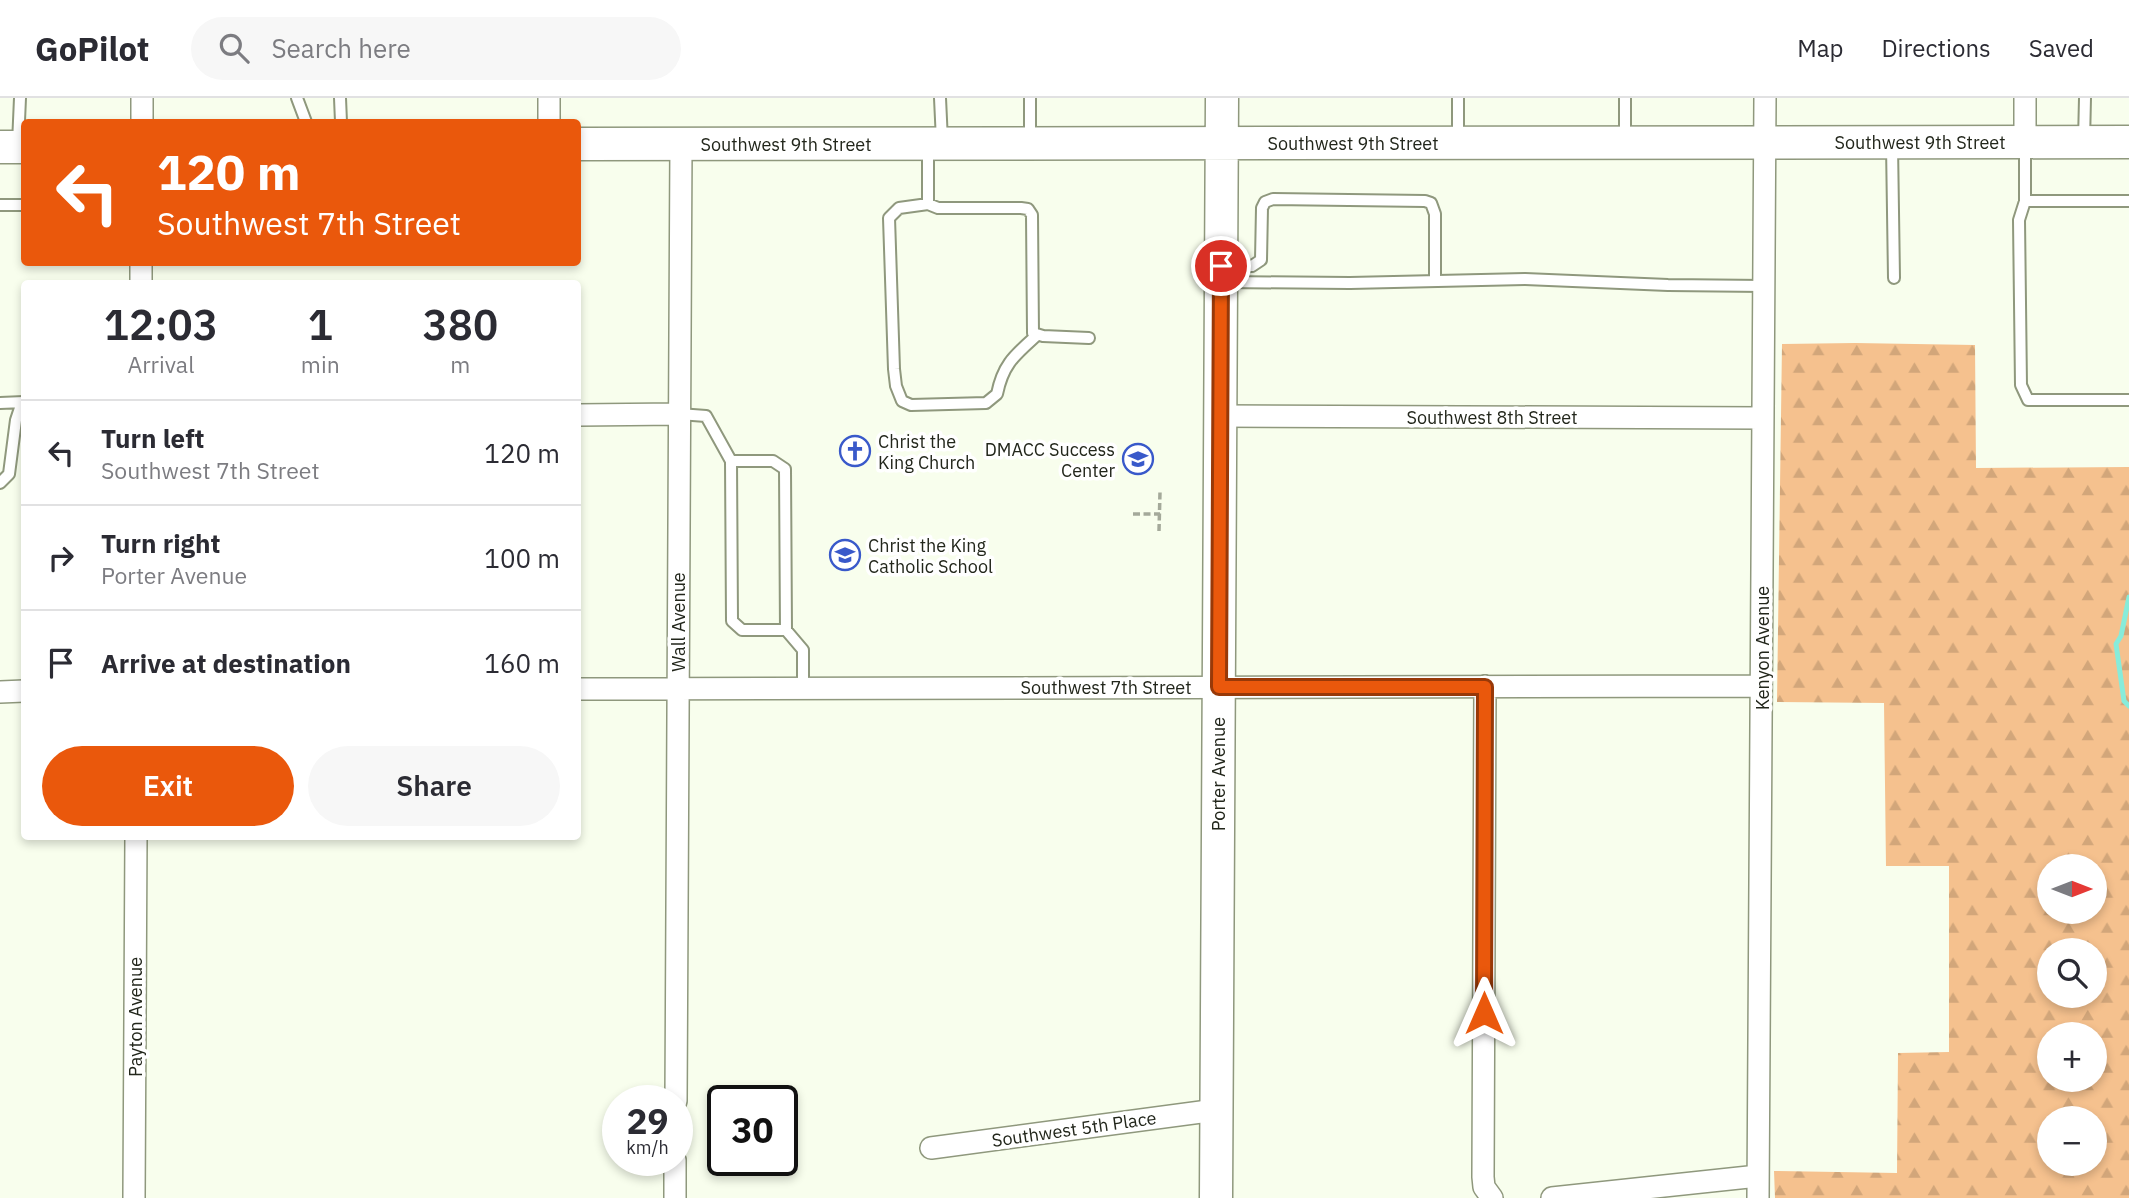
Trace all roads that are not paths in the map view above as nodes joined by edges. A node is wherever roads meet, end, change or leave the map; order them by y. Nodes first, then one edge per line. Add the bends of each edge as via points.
1 (20, 98) edge
2 (142, 98) edge
3 (297, 98) edge
4 (340, 98) edge
5 (549, 98) edge
6 (940, 98) edge
7 (1030, 98) edge
8 (1222, 98) edge
9 (1458, 98) edge
10 (1625, 98) edge
11 (1765, 98) edge
12 (2025, 98) edge
13 (2085, 98) edge
14 (142, 119) edge
15 (305, 119) edge
16 (341, 119) edge
17 (549, 119) edge
18 (1625, 142) junction
19 (1765, 142) junction
20 (1892, 142) junction
21 (2025, 142) junction
22 (2084, 142) junction
23 (2129, 142) edge
24 (1030, 143) junction
25 (1222, 143) junction
26 (1458, 143) junction
27 (581, 144) edge
28 (681, 144) junction
29 (935, 144) junction
30 (14, 147) edge
31 (2025, 201) junction
32 (2129, 201) edge
33 (928, 204) junction
34 (0, 205) edge
35 (21, 205) edge
36 (1221, 274) junction
37 (1894, 278) dead end
38 (1435, 281) junction
39 (1764, 286) junction
40 (1036, 335) junction
41 (1089, 338) dead end
42 (2129, 400) edge
43 (21, 402) edge
44 (0, 403) edge
45 (21, 407) edge
46 (679, 414) junction
47 (581, 415) edge
48 (1220, 416) junction
49 (1763, 418) junction
50 (5, 449) edge
51 (731, 461) junction
52 (0, 484) edge
53 (786, 630) junction
54 (1761, 686) junction
55 (1219, 687) junction
56 (1485, 687) junction
57 (803, 688) junction
58 (581, 689) edge
59 (678, 689) junction
60 (21, 691) edge
61 (0, 692) edge
62 (136, 840) edge
63 (676, 1085) edge
64 (1216, 1110) junction
65 (931, 1148) dead end
66 (675, 1176) edge
67 (1758, 1176) junction
68 (134, 1198) edge
69 (675, 1198) edge
70 (1216, 1198) edge
71 (1492, 1198) edge
72 (1552, 1198) edge
73 (1758, 1198) edge

1 - 30 lane
2 - 14 street
3 - 15 lane
4 - 16 lane
5 - 17 street
6 - 29 lane
7 - 24 lane
8 - 25 main road, Porter Avenue
9 - 26 lane
10 - 18 lane
11 - 19 street, Kenyon Avenue
12 - 21 street
13 - 22 lane
18 - 19 main road, Southwest 9th Street
18 - 26 main road, Southwest 9th Street
19 - 20 main road, Southwest 9th Street
19 - 39 street, Kenyon Avenue
20 - 21 main road, Southwest 9th Street
20 - 37 lane
21 - 22 main road, Southwest 9th Street
21 - 31 lane
22 - 23 main road, Southwest 9th Street
24 - 25 main road, Southwest 9th Street
24 - 29 main road, Southwest 9th Street
25 - 26 main road, Southwest 9th Street
25 - 36 main road, Porter Avenue
27 - 28 main road, Southwest 9th Street
28 - 29 main road, Southwest 9th Street
28 - 46 street, Wall Avenue
29 - 33 lane
31 - 32 lane
31 - 42 lane via 2019,220 2021,385 2028,400
33 - 40 lane via 1028,209 1032,215 1032,326
33 - 40 lane via 899,208 889,218 894,369 902,401 912,405 986,403 997,394 1007,363
34 - 35 lane
36 - 38 lane
36 - 38 lane via 1261,260 1262,208 1273,199 1425,201 1431,203 1435,214
36 - 48 main road, Porter Avenue
38 - 39 lane
39 - 49 street, Kenyon Avenue
40 - 41 lane
43 - 44 lane
45 - 50 lane
46 - 47 street
46 - 51 lane via 706,416
46 - 59 street, Wall Avenue
48 - 49 street, Southwest 8th Street
48 - 55 main road, Porter Avenue
49 - 54 street, Kenyon Avenue
50 - 52 lane via 9,474
51 - 53 lane via 773,461 785,469
51 - 53 lane via 732,621 742,630
53 - 57 lane via 803,650
54 - 56 street, Southwest 7th Street
54 - 67 street, Kenyon Avenue
55 - 56 street, Southwest 7th Street
55 - 57 street, Southwest 7th Street
55 - 64 main road, Porter Avenue
56 - 71 street via 1483,1177
57 - 59 street, Southwest 7th Street
58 - 59 street, Southwest 7th Street
59 - 63 street, Wall Avenue
60 - 61 street
62 - 68 street, Payton Avenue
64 - 65 street, Southwest 5th Place
64 - 70 main road, Porter Avenue
66 - 69 street
67 - 72 street
67 - 73 street, Kenyon Avenue

